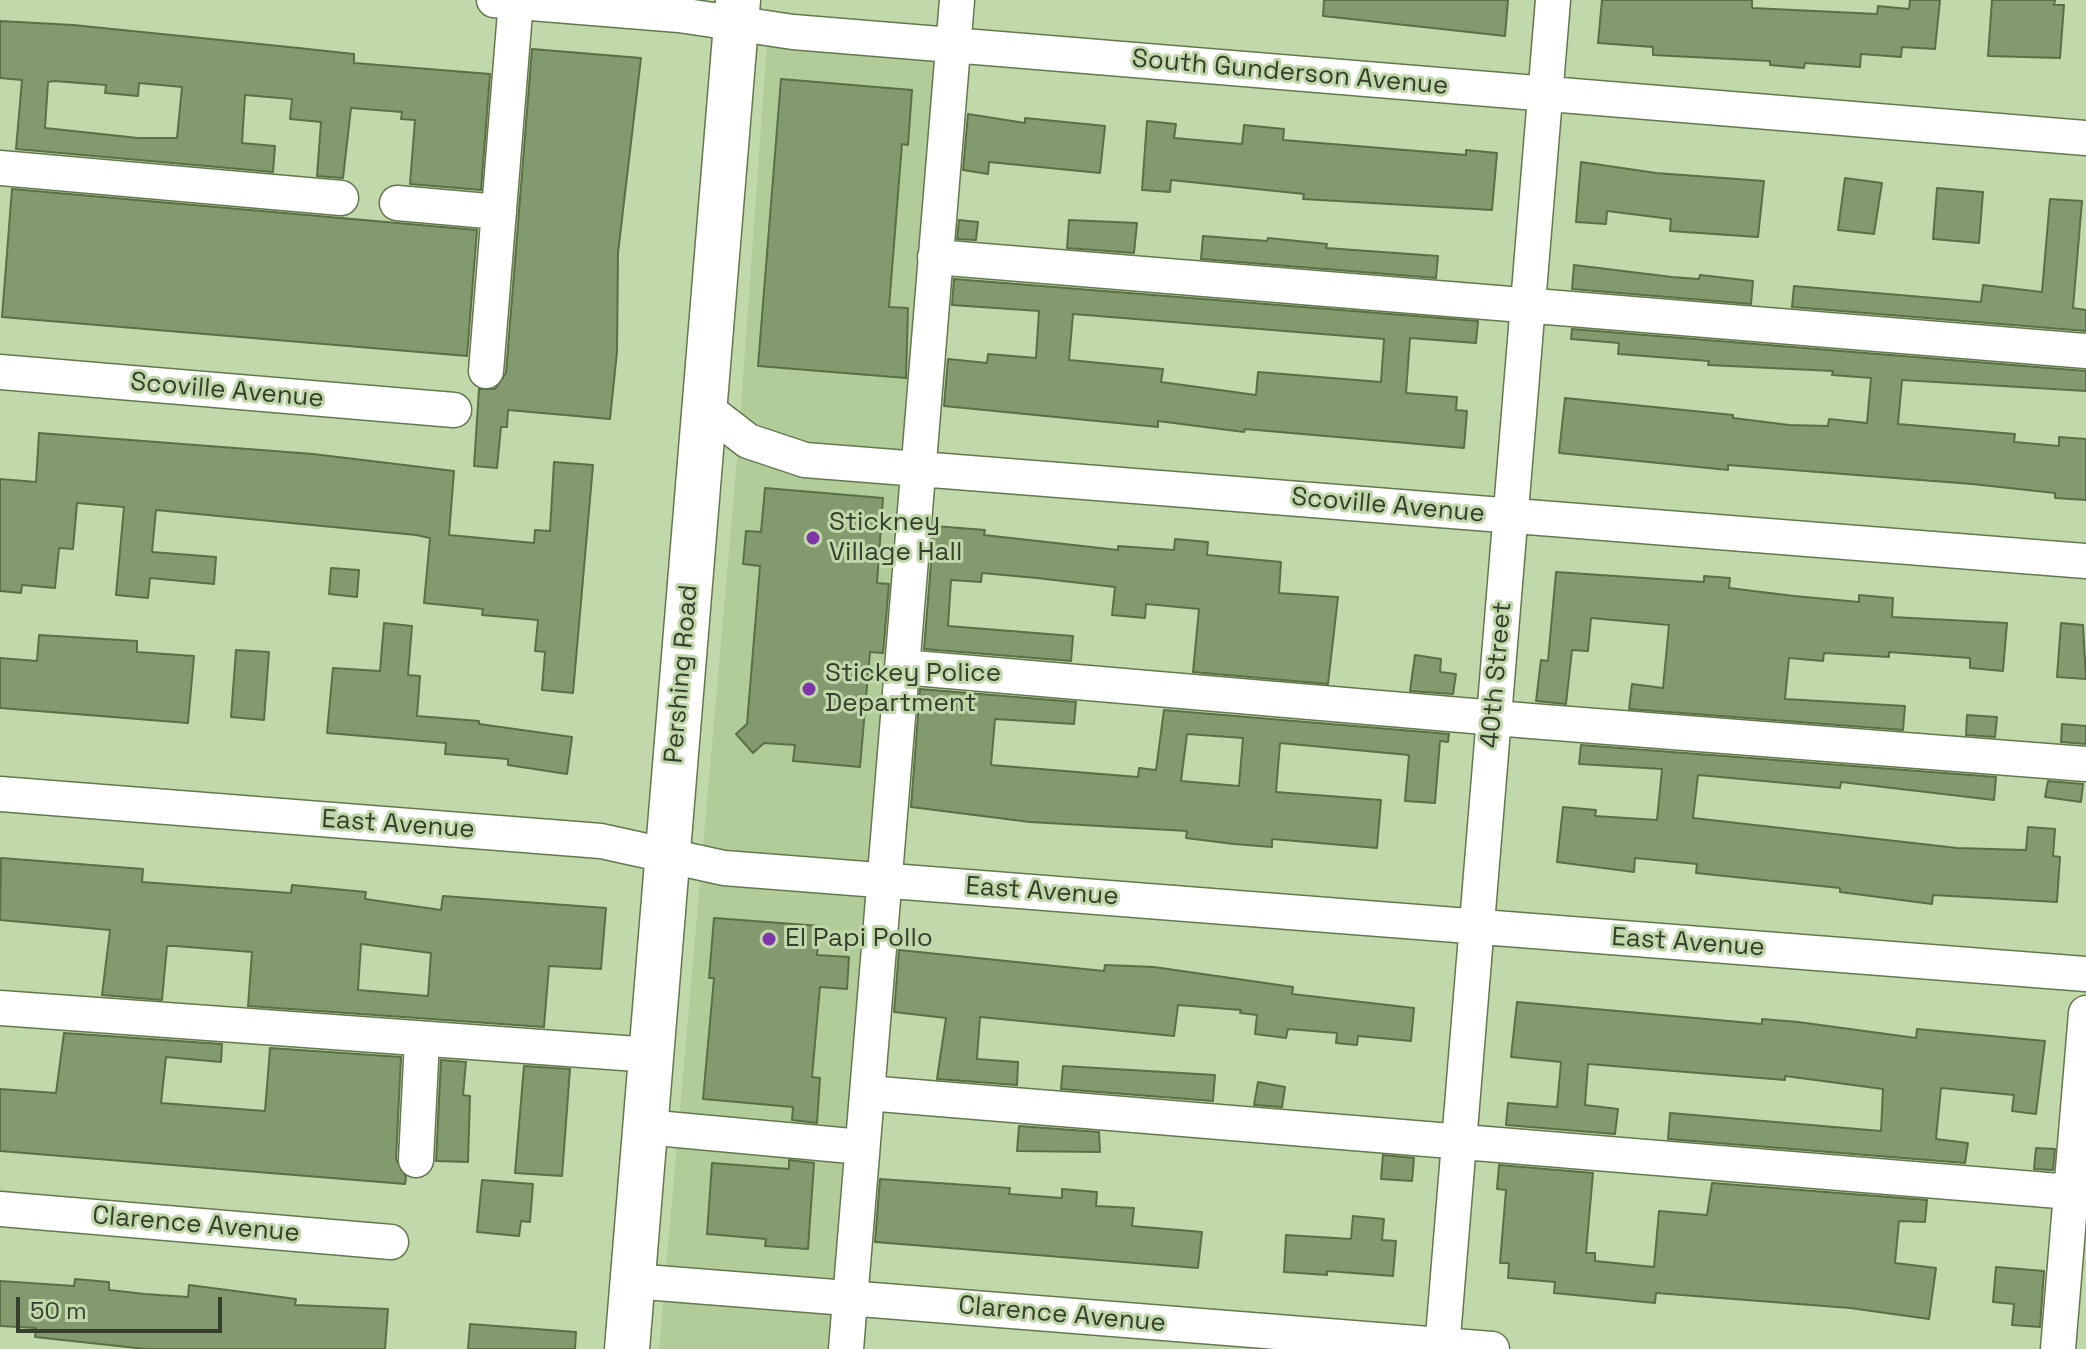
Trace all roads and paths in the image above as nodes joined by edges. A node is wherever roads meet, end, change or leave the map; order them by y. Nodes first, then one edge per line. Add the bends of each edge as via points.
1 (957, 0) edge
2 (1553, 0) edge
3 (509, 1) edge
4 (572, 3) edge
5 (737, 12) edge
6 (953, 45) junction
7 (1545, 93) junction
8 (2086, 138) edge
9 (0, 168) edge
10 (341, 198) dead end
11 (397, 203) dead end
12 (499, 212) junction
13 (935, 257) junction
14 (1528, 303) junction
15 (2086, 351) edge
16 (486, 371) dead end
17 (0, 372) edge
18 (704, 407) junction
19 (454, 410) dead end
20 (918, 469) junction
21 (1511, 516) junction
22 (2086, 561) edge
23 (902, 667) junction
24 (1494, 718) junction
25 (2086, 764) edge
26 (0, 794) edge
27 (666, 855) junction
28 (885, 880) junction
29 (1477, 927) junction
30 (2086, 974) edge
31 (0, 1008) edge
32 (2086, 1013) edge
33 (422, 1041) junction
34 (651, 1055) junction
35 (867, 1093) junction
36 (645, 1127) junction
37 (1459, 1140) junction
38 (862, 1147) junction
39 (416, 1160) dead end
40 (2071, 1192) junction
41 (0, 1209) edge
42 (391, 1242) dead end
43 (632, 1281) junction
44 (850, 1298) junction
45 (1442, 1347) edge
46 (627, 1349) edge
47 (846, 1349) edge
48 (1492, 1349) edge
49 (2058, 1349) edge

1 - 6 street
2 - 7 street, 40th Street
3 - 4 street, South Gunderson Avenue
3 - 12 street
4 - 5 street, South Gunderson Avenue
5 - 6 street, South Gunderson Avenue
5 - 18 main road, Pershing Road
6 - 7 street, South Gunderson Avenue
6 - 13 street
7 - 8 street, South Gunderson Avenue
7 - 14 street, 40th Street
9 - 10 street
11 - 12 street
12 - 16 street
13 - 14 street
13 - 20 street
14 - 15 street
14 - 21 street, 40th Street
17 - 19 street, Scoville Avenue
18 - 20 street, Scoville Avenue via 748,441 805,460
18 - 27 main road, Pershing Road
20 - 21 street, Scoville Avenue
20 - 23 street
21 - 22 street, Scoville Avenue
21 - 24 street, 40th Street
23 - 24 street
23 - 28 street
24 - 25 street
24 - 29 street, 40th Street
26 - 27 street, East Avenue via 601,841
27 - 28 street, East Avenue via 724,868
27 - 34 main road, Pershing Road
28 - 29 street, East Avenue
28 - 35 street
29 - 30 street, East Avenue
29 - 37 street, 40th Street
31 - 33 street
32 - 40 street
33 - 34 street
33 - 39 street
34 - 36 main road, Pershing Road
35 - 37 street
35 - 38 street
36 - 38 street
36 - 43 main road, Pershing Road
37 - 40 street
37 - 45 street, 40th Street
38 - 44 street
40 - 49 street
41 - 42 street, Clarence Avenue
43 - 44 street, Clarence Avenue
43 - 46 main road, Pershing Road
44 - 45 street, Clarence Avenue
44 - 47 street
45 - 48 street, Clarence Avenue

